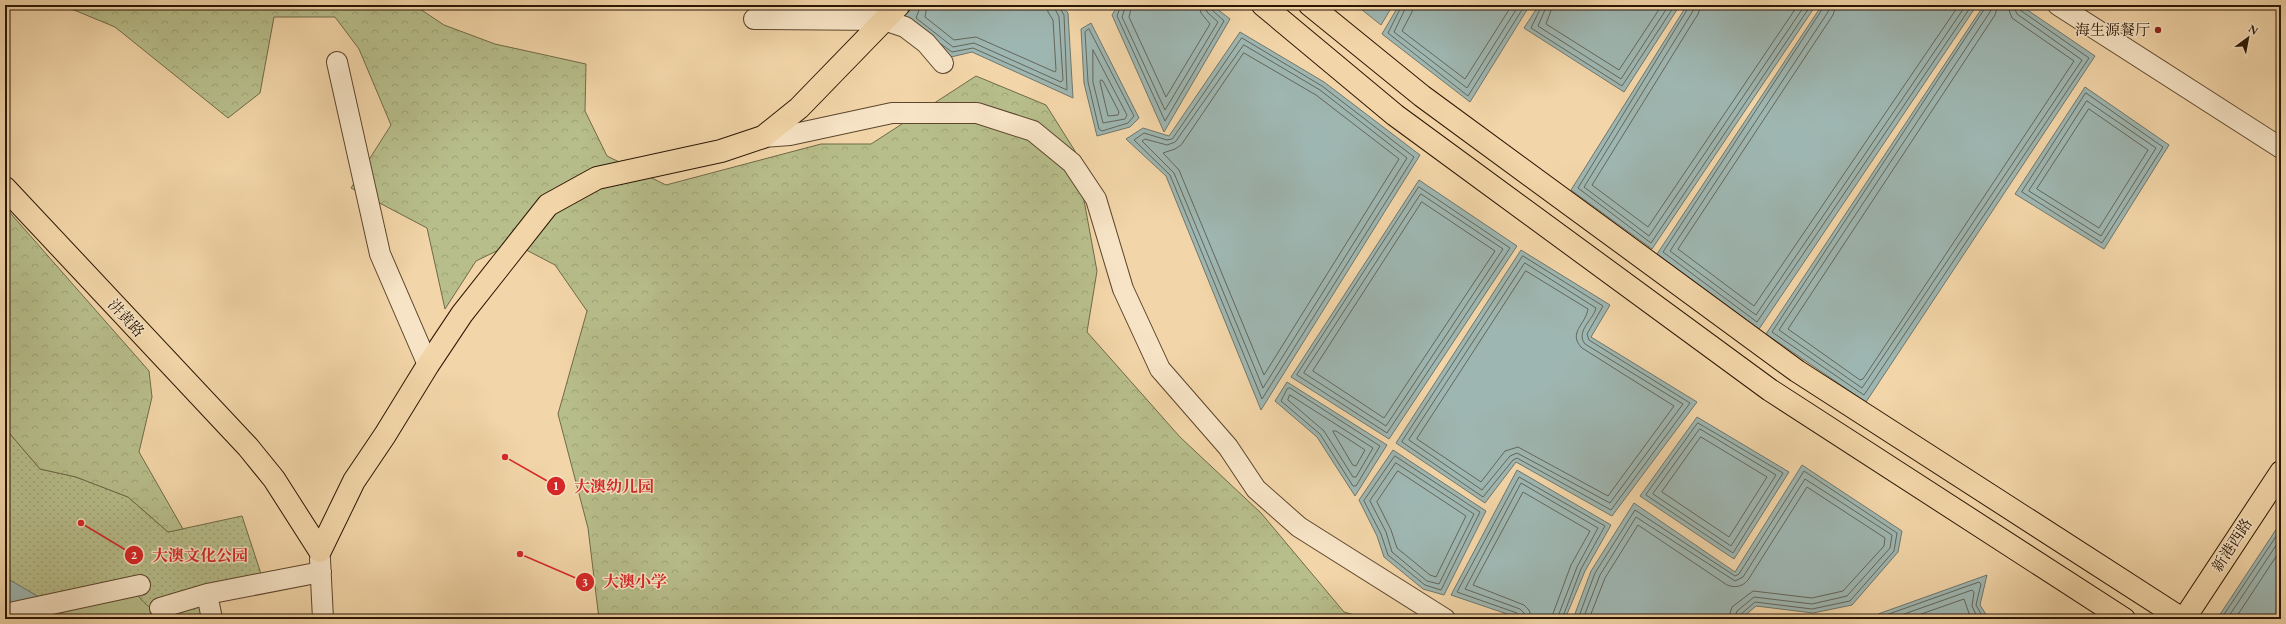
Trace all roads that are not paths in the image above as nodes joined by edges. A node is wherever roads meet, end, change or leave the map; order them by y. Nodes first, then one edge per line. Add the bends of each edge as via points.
1 (1263, 5) edge
2 (1310, 5) edge
3 (2058, 5) edge
4 (892, 12) edge
5 (754, 20) dead end
6 (337, 62) dead end
7 (943, 63) dead end
8 (763, 137) junction
9 (2281, 148) edge
10 (5, 188) edge
11 (428, 365) junction
12 (2281, 472) edge
13 (320, 562) junction
14 (140, 585) dead end
15 (207, 594) junction
16 (160, 608) dead end
17 (5, 614) edge
18 (212, 619) edge
19 (323, 619) edge
20 (1445, 619) edge
21 (2124, 619) edge
22 (2183, 619) edge

1 - 21 main road via 1395,115 1770,390
2 - 22 main road via 1422,96 1797,371
3 - 9 street
4 - 5 street
4 - 7 street via 905,27 926,43
4 - 8 main road via 799,108
6 - 11 street via 380,254
8 - 11 main road via 721,151 597,178 548,205 462,314
8 - 20 street via 790,135 892,113 977,113 1033,131 1072,163 1096,199 1123,289 1160,369 1228,447 1256,489 1299,527
10 - 13 main road, 汫黄路 via 248,447 274,479
11 - 13 main road via 354,481
12 - 22 main road, 新港西路
13 - 15 street
13 - 19 street
14 - 17 street
15 - 16 street
15 - 18 street

